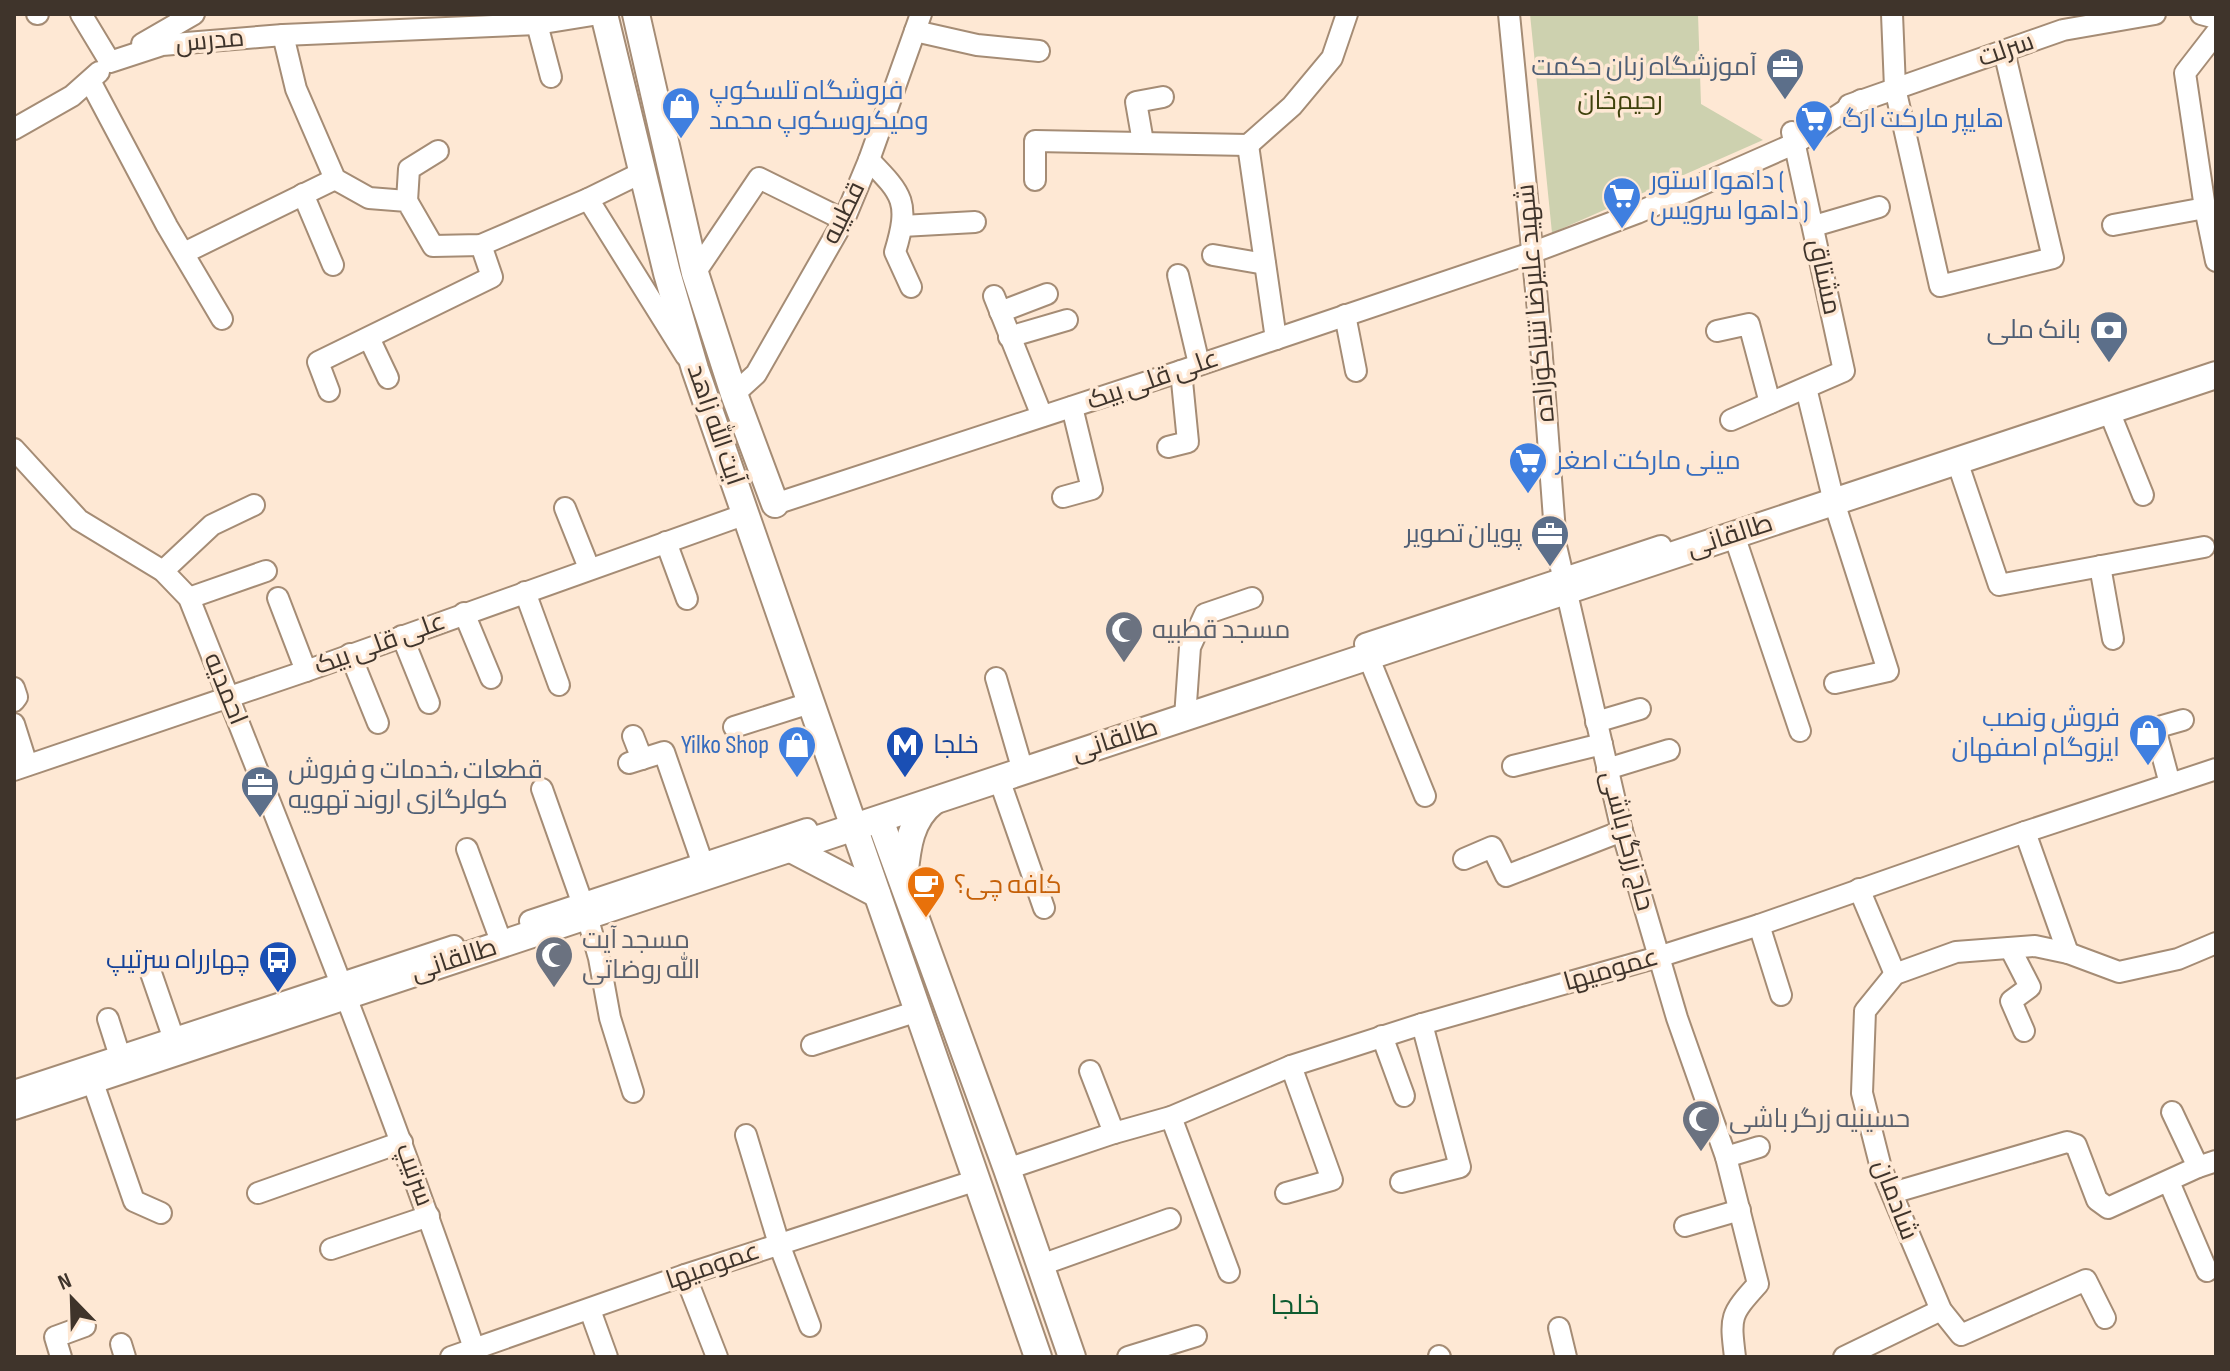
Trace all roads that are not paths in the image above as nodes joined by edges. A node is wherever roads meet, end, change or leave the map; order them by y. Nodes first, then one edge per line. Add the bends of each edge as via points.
1 (81, 14) edge
2 (194, 14) edge
3 (602, 14) edge
4 (636, 14) edge
5 (1347, 14) edge
6 (1509, 14) edge
7 (1892, 14) edge
8 (2155, 14) edge
9 (2201, 14) edge
10 (2216, 18) edge
11 (918, 22) edge
12 (2063, 22) edge
13 (537, 24) junction
14 (2216, 33) edge
15 (283, 35) junction
16 (1039, 51) dead end
17 (2004, 51) junction
18 (110, 62) junction
19 (551, 77) dead end
20 (90, 81) junction
21 (1895, 88) junction
22 (1163, 97) dead end
23 (14, 128) edge
24 (1794, 138) junction
25 (1143, 142) junction
26 (1248, 145) junction
27 (438, 151) dead end
28 (869, 160) junction
29 (643, 172) junction
30 (335, 179) junction
31 (1035, 180) dead end
32 (303, 194) junction
33 (588, 199) junction
34 (407, 201) junction
35 (1879, 207) dead end
36 (2205, 208) junction
37 (844, 220) junction
38 (975, 222) dead end
39 (2113, 225) dead end
40 (902, 226) junction
41 (1814, 226) junction
42 (481, 245) junction
43 (184, 253) junction
44 (1531, 253) junction
45 (1213, 255) dead end
46 (2216, 261) edge
47 (1265, 264) junction
48 (333, 265) dead end
49 (695, 273) junction
50 (1178, 275) dead end
51 (911, 287) dead end
52 (1047, 294) dead end
53 (1345, 315) junction
54 (222, 319) dead end
55 (1067, 320) dead end
56 (1717, 331) dead end
57 (1009, 337) junction
58 (369, 338) junction
59 (1276, 339) junction
60 (2216, 363) edge
61 (1190, 368) junction
62 (695, 369) junction
63 (1356, 371) dead end
64 (2216, 375) edge
65 (388, 378) dead end
66 (1806, 388) junction
67 (329, 391) dead end
68 (734, 394) junction
69 (1770, 403) junction
70 (1072, 407) junction
71 (2109, 411) junction
72 (1042, 416) junction
73 (1731, 420) dead end
74 (1168, 447) dead end
75 (14, 449) edge
76 (1957, 461) junction
77 (2143, 495) dead end
78 (1063, 497) dead end
79 (1832, 497) junction
80 (775, 504) joint
81 (254, 505) dead end
82 (565, 508) dead end
83 (746, 514) junction
84 (1734, 535) junction
85 (666, 542) junction
86 (2204, 547) dead end
87 (2100, 566) junction
88 (589, 568) junction
89 (163, 571) junction
90 (266, 571) dead end
91 (1564, 584) junction
92 (525, 592) junction
93 (189, 598) junction
94 (278, 598) dead end
95 (1252, 598) dead end
96 (687, 599) dead end
97 (464, 613) junction
98 (402, 636) junction
99 (2113, 639) dead end
100 (350, 654) junction
101 (1368, 656) junction
102 (306, 671) junction
103 (491, 678) dead end
104 (996, 678) dead end
105 (1835, 683) dead end
106 (559, 685) dead end
107 (14, 688) edge
108 (228, 698) junction
109 (14, 701) edge
110 (429, 703) dead end
111 (810, 703) junction
112 (1640, 709) dead end
113 (1186, 711) junction
114 (2183, 720) dead end
115 (1596, 722) junction
116 (378, 723) dead end
117 (14, 724) edge
118 (734, 727) dead end
119 (1800, 731) dead end
120 (633, 736) dead end
121 (1602, 744) junction
122 (1669, 750) dead end
123 (1513, 766) dead end
124 (21, 767) edge
125 (1607, 769) junction
126 (2216, 769) edge
127 (1014, 770) junction
128 (2170, 784) junction
129 (542, 789) dead end
130 (1425, 796) dead end
131 (934, 801) junction
132 (880, 820) junction
133 (851, 823) junction
134 (1622, 831) junction
135 (2025, 832) junction
136 (467, 849) dead end
137 (791, 849) junction
138 (1464, 859) dead end
139 (705, 869) junction
140 (904, 883) junction
141 (1859, 889) junction
142 (877, 894) junction
143 (1044, 908) dead end
144 (585, 909) junction
145 (913, 914) junction
146 (888, 923) junction
147 (1759, 925) junction
148 (500, 938) junction
149 (2216, 943) edge
150 (2010, 948) junction
151 (2068, 953) junction
152 (1658, 957) junction
153 (151, 973) dead end
154 (1895, 974) junction
155 (344, 989) junction
156 (1781, 995) dead end
157 (918, 1011) junction
158 (108, 1019) dead end
159 (1422, 1024) junction
160 (2024, 1031) dead end
161 (1382, 1036) junction
162 (176, 1045) junction
163 (812, 1045) dead end
164 (122, 1063) junction
165 (1291, 1066) junction
166 (1090, 1071) dead end
167 (92, 1080) junction
168 (14, 1091) edge
169 (633, 1092) dead end
170 (1404, 1096) dead end
171 (14, 1106) edge
172 (2172, 1112) dead end
173 (1171, 1117) junction
174 (1114, 1133) junction
175 (746, 1135) dead end
176 (402, 1142) junction
177 (1759, 1147) dead end
178 (1726, 1157) junction
179 (2207, 1164) edge
180 (1007, 1169) junction
181 (977, 1180) junction
182 (1401, 1182) dead end
183 (2169, 1182) junction
184 (258, 1193) dead end
185 (1286, 1193) dead end
186 (1892, 1193) junction
187 (1740, 1210) junction
188 (161, 1213) dead end
189 (429, 1216) junction
190 (1170, 1219) dead end
191 (1685, 1226) dead end
192 (779, 1244) junction
193 (331, 1249) dead end
194 (1041, 1265) junction
195 (2207, 1271) dead end
196 (1229, 1272) dead end
197 (685, 1275) junction
198 (590, 1310) junction
199 (1941, 1310) junction
200 (2105, 1318) dead end
201 (85, 1326) dead end
202 (810, 1326) dead end
203 (1559, 1328) dead end
204 (1196, 1336) dead end
205 (476, 1353) edge
206 (1037, 1356) edge
207 (61, 1357) edge
208 (451, 1357) edge
209 (607, 1357) edge
210 (717, 1357) edge
211 (1072, 1357) edge
212 (1128, 1357) edge
213 (1566, 1357) edge
214 (1735, 1357) edge
215 (1844, 1357) edge

1 - 18 street
2 - 18 street
3 - 13 street, مدرس
3 - 29 main road, آیت الله زاهد
4 - 49 main road, آیت الله زاهد
5 - 26 street via 1332,58 1292,106
6 - 44 street, شهید علیرضا تنباکوزاده
7 - 21 street
8 - 12 street, سرلت
9 - 10 street
11 - 16 street via 977,45
11 - 28 street, قطیبه
12 - 17 street, سرلت
13 - 15 street, مدرس
13 - 19 street
14 - 36 street via 2185,73
15 - 18 street, مدرس via 162,45
15 - 30 street via 296,89
17 - 21 street, سرلت
17 - 21 street via 2053,258 1940,286
18 - 20 street
20 - 23 street
20 - 43 street
21 - 24 street, سرلت via 1861,100
22 - 25 street via 1136,102
24 - 41 street, مشتاق
24 - 44 street, سرلت via 1748,165
25 - 26 street
25 - 31 street via 1035,141
26 - 47 street
27 - 34 street via 409,169
28 - 37 street, قطیبه
28 - 40 street via 899,191
29 - 33 street
29 - 62 main road, آیت الله زاهد
30 - 32 street
30 - 34 street via 369,198
32 - 43 street
32 - 48 street
33 - 42 street
33 - 62 street
34 - 42 street via 433,246
35 - 41 street
36 - 39 street
36 - 46 street
37 - 49 street via 759,178
37 - 68 street, قطیبه via 756,374
38 - 40 street
40 - 51 street via 895,252
41 - 66 street, مشتاق via 1844,371
42 - 58 street via 492,277
43 - 54 street
44 - 53 street, علی قلی بیک
44 - 91 street, شهید علیرضا تنباکوزاده via 1556,546
45 - 47 street
47 - 59 street
49 - 68 main road, آیت الله زاهد
50 - 61 street
52 - 57 street via 997,304
53 - 59 street, علی قلی بیک
53 - 63 street
55 - 57 street
56 - 69 street via 1749,324
57 - 72 street
58 - 65 street
58 - 67 street via 318,362
59 - 61 street, علی قلی بیک
60 - 79 street, طالقانی
61 - 70 street, علی قلی بیک
61 - 74 street via 1188,442
62 - 83 main road, آیت الله زاهد
64 - 71 main road, طالقانی
66 - 69 street
66 - 79 street
68 - 80 main road, آیت الله زاهد
69 - 73 street
70 - 72 street, علی قلی بیک
70 - 78 street via 1092,489
71 - 76 main road, طالقانی
71 - 77 street
72 - 80 street, علی قلی بیک
75 - 89 street, احمدیه via 79,520
76 - 79 main road, طالقانی
76 - 87 street via 1999,585
79 - 84 main road, طالقانی
79 - 91 street, طالقانی
79 - 105 street via 1888,671
81 - 89 street via 212,525
82 - 88 street
83 - 85 street, علی قلی بیک
83 - 111 main road, آیت الله زاهد
84 - 91 main road, طالقانی
84 - 119 street
85 - 88 street, علی قلی بیک
85 - 96 street
86 - 87 street
87 - 99 street
88 - 92 street, علی قلی بیک
89 - 93 street, احمدیه
90 - 93 street
91 - 101 main road, طالقانی
91 - 113 street, طالقانی
91 - 115 street, حاج زرگر باشی
92 - 97 street, علی قلی بیک
92 - 106 street
93 - 108 street, احمدیه
94 - 102 street
95 - 113 street via 1205,614 1190,647
97 - 98 street, علی قلی بیک
97 - 103 street
98 - 100 street, علی قلی بیک
98 - 110 street
100 - 102 street, علی قلی بیک
100 - 116 street
101 - 113 main road, طالقانی
101 - 130 street
102 - 108 street, علی قلی بیک
104 - 127 street
107 - 109 street
108 - 124 street, علی قلی بیک
108 - 155 street, احمدیه
111 - 118 street
111 - 133 main road, آیت الله زاهد
112 - 115 street
113 - 127 main road, طالقانی
114 - 128 street via 2155,728
115 - 121 street, حاج زرگر باشی
117 - 124 street
120 - 139 street via 635,761 664,752
121 - 123 street
121 - 125 street, حاج زرگر باشی
122 - 125 street
125 - 134 street, حاج زرگر باشی
126 - 128 street, عمومیها
127 - 131 main road, طالقانی
127 - 133 street, طالقانی
127 - 143 street
128 - 135 street, عمومیها
129 - 144 street
131 - 132 main road, طالقانی
131 - 140 main road via 921,811 911,833
132 - 133 main road, طالقانی
132 - 140 main road
133 - 137 main road, طالقانی
133 - 139 street, طالقانی
133 - 142 main road
134 - 138 street via 1506,876 1492,847
134 - 152 street, حاج زرگر باشی
135 - 141 street, عمومیها
135 - 151 street
136 - 148 street
137 - 139 main road, طالقانی
137 - 142 main road
139 - 144 main road, طالقانی
140 - 145 main road
141 - 147 street, عمومیها
141 - 154 street
142 - 146 main road
144 - 148 main road, طالقانی
144 - 169 street
145 - 146 main road
145 - 180 main road
146 - 157 main road
147 - 152 street, عمومیها
147 - 156 street
148 - 155 main road, طالقانی
149 - 151 street via 2178,959 2119,972
150 - 151 street via 2035,946
150 - 154 street via 1956,952
150 - 160 street via 2030,987 2011,1001
152 - 159 street, عمومیها
152 - 178 street, حاج زرگر باشی
153 - 162 street
154 - 186 street, شادمان via 1865,1011 1862,1093
155 - 162 main road, طالقانی
155 - 176 street, سرتیپ
157 - 163 street
157 - 181 main road
158 - 164 street
159 - 161 street, عمومیها
159 - 182 street via 1460,1167
161 - 165 street, عمومیها
161 - 170 street
162 - 164 main road, طالقانی
164 - 167 main road, طالقانی
164 - 168 street, طالقانی
165 - 173 street, عمومیها
165 - 185 street via 1332,1180
166 - 174 street
167 - 171 main road, طالقانی
167 - 188 street via 134,1201
172 - 179 street
173 - 174 street, عمومیها
173 - 196 street
174 - 180 street, عمومیها
175 - 192 street
176 - 184 street
176 - 189 street, سرتیپ
177 - 178 street
178 - 187 street, حاج زرگر باشی
179 - 183 street
180 - 194 main road
181 - 192 street, عمومیها
181 - 206 main road
183 - 186 street via 2108,1208 2097,1200 2076,1145 2067,1142
183 - 195 street
186 - 199 street, شادمان
187 - 191 street
187 - 214 street, حاج زرگر باشی via 1758,1284 1735,1309
189 - 193 street
189 - 205 street, سرتیپ
190 - 194 street
192 - 197 street, عمومیها
192 - 202 street
194 - 211 main road
197 - 198 street, عمومیها
197 - 210 street
198 - 205 street, عمومیها
198 - 209 street
199 - 200 street via 1961,1335 2086,1280
199 - 215 street
201 - 207 street via 55,1337
203 - 213 street
204 - 212 street
205 - 208 street, عمومیها

